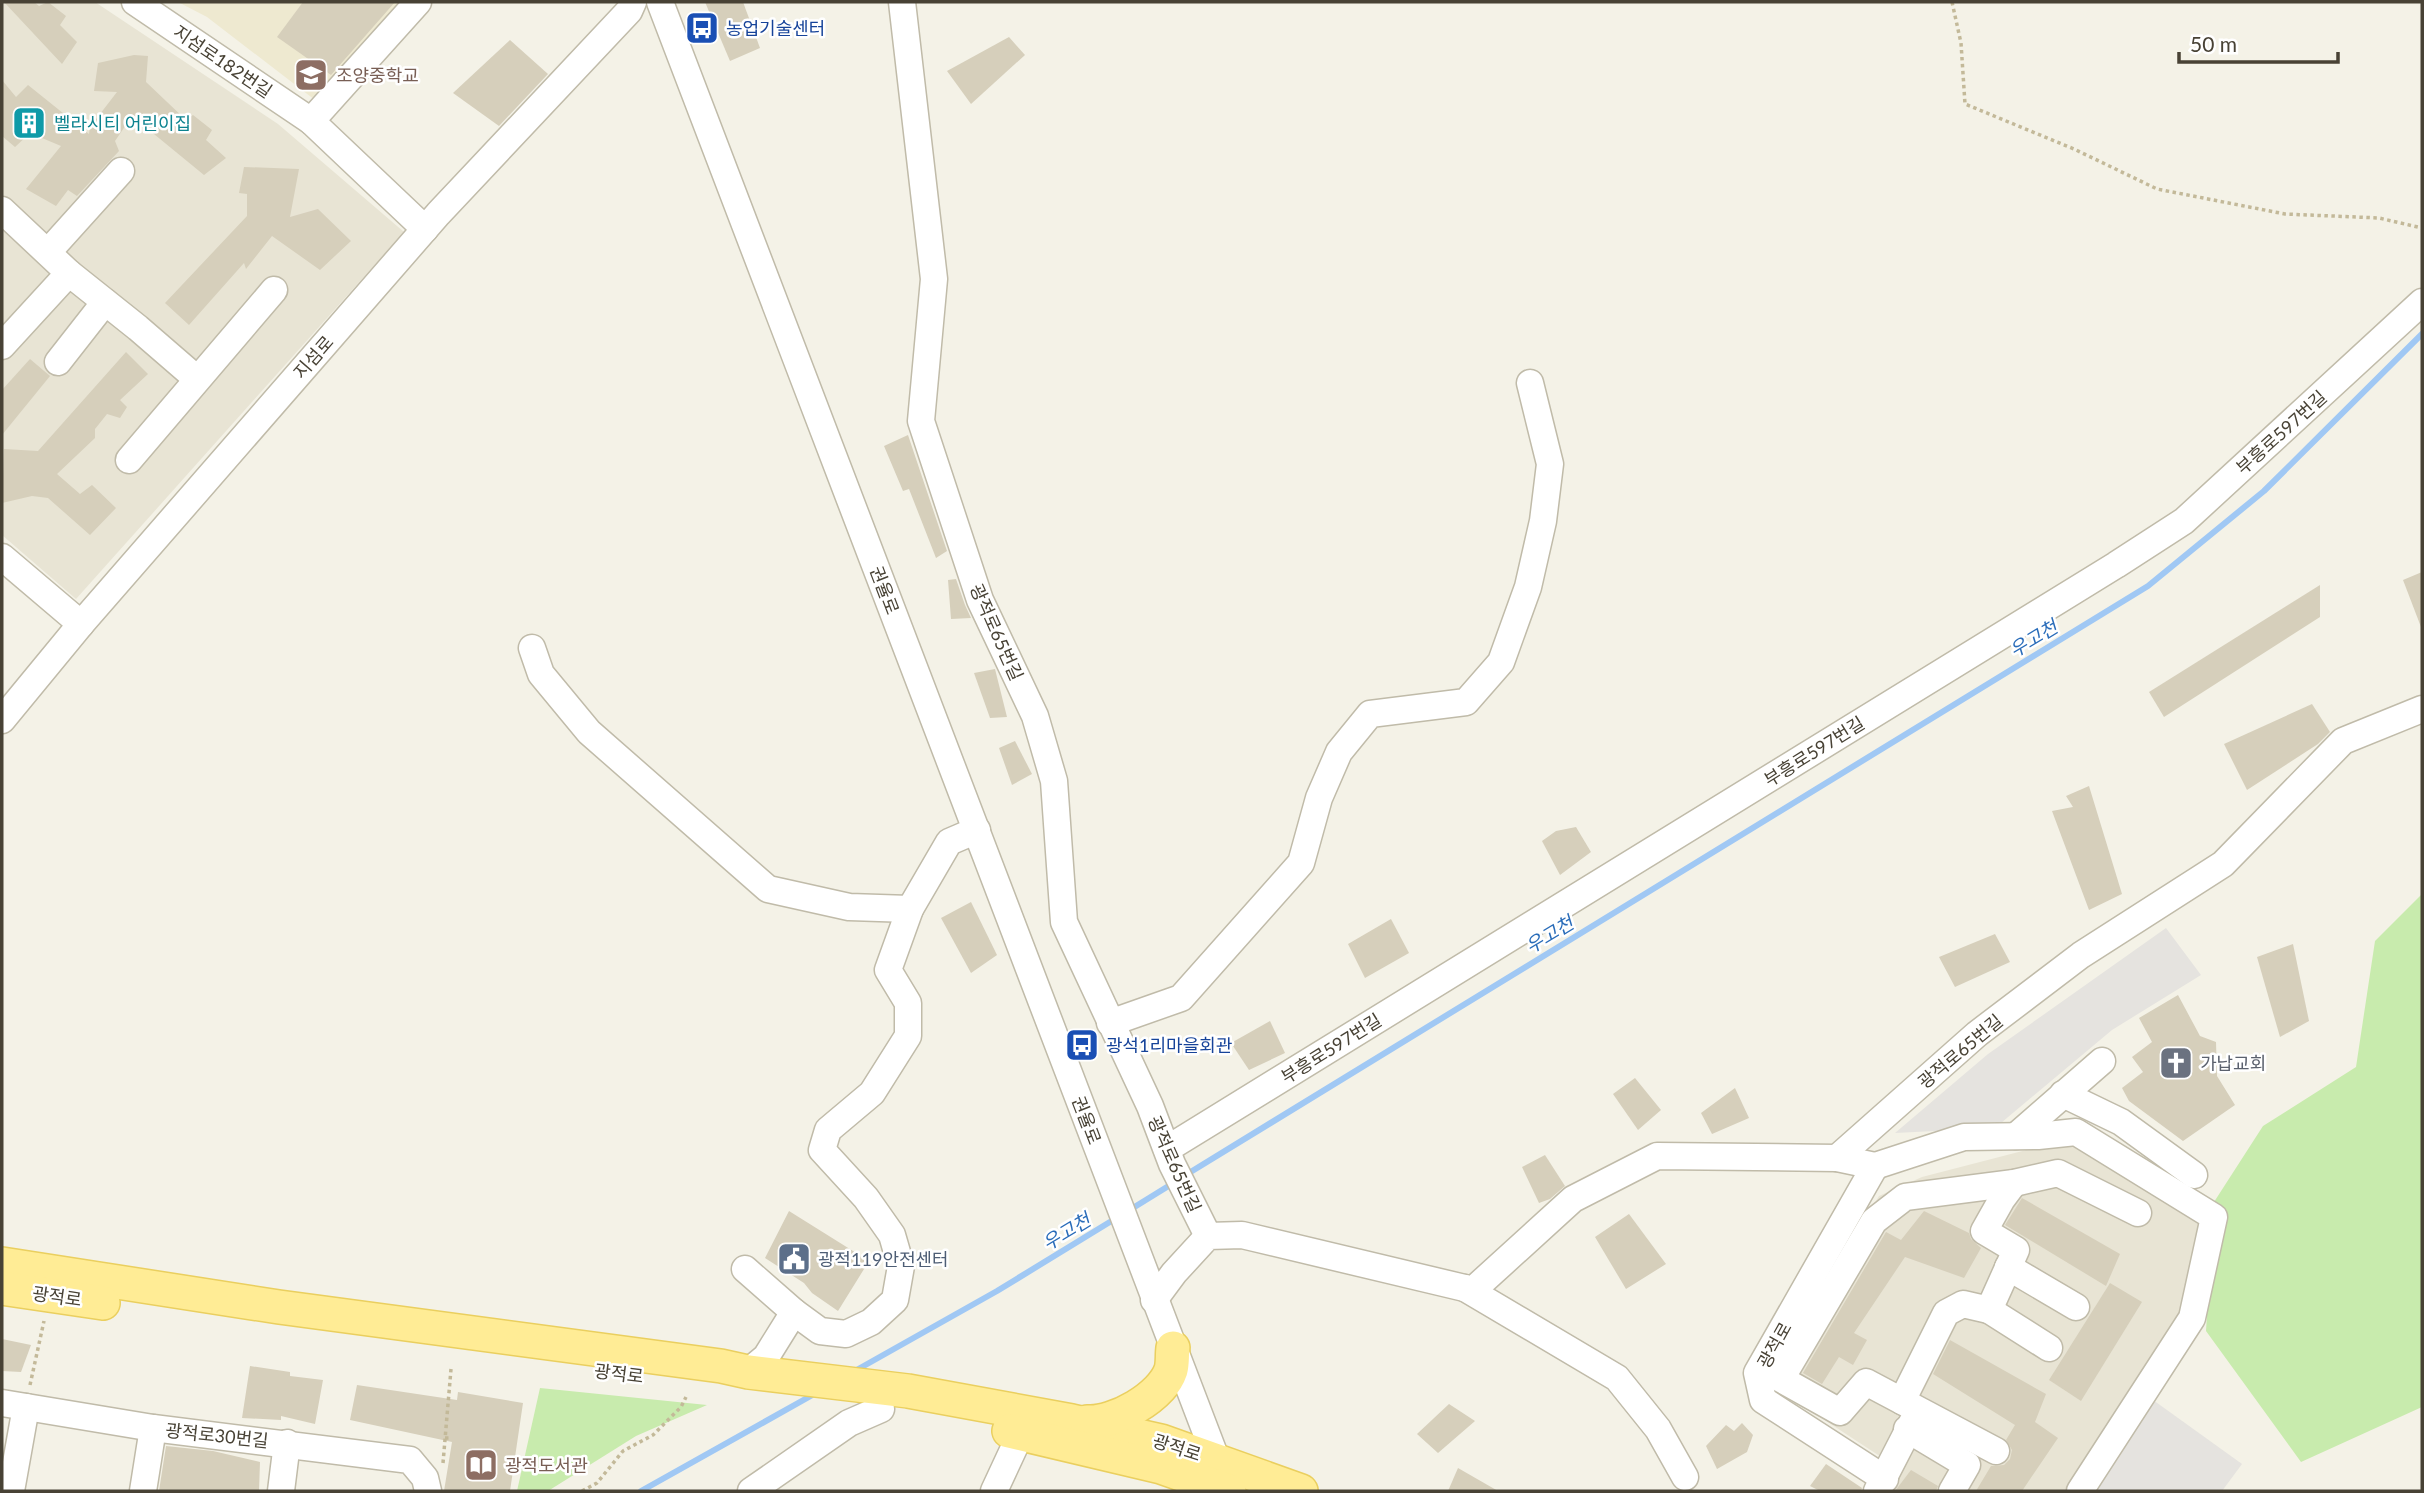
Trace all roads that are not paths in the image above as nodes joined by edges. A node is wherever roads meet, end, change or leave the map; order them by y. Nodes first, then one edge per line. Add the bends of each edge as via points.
1 (135, 2) edge
2 (418, 2) edge
3 (633, 2) edge
4 (660, 2) edge
5 (902, 2) edge
6 (311, 121) junction
7 (121, 172) dead end
8 (2, 210) edge
9 (425, 229) junction
10 (48, 252) junction
11 (69, 273) junction
12 (274, 290) dead end
13 (104, 302) junction
14 (2422, 302) edge
15 (2, 346) edge
16 (58, 362) dead end
17 (197, 379) junction
18 (1530, 383) dead end
19 (129, 460) dead end
20 (2, 557) edge
21 (81, 624) junction
22 (532, 648) dead end
23 (2422, 709) edge
24 (2, 720) edge
25 (976, 830) junction
26 (910, 909) junction
27 (1110, 1023) junction
28 (2102, 1061) dead end
29 (2063, 1094) junction
30 (2016, 1136) junction
31 (1169, 1157) junction
32 (1837, 1157) junction
33 (1875, 1166) junction
34 (2194, 1175) dead end
35 (2014, 1183) junction
36 (2138, 1213) dead end
37 (1208, 1236) junction
38 (2, 1264) edge
39 (2008, 1266) junction
40 (745, 1269) dead end
41 (2, 1288) edge
42 (1465, 1288) junction
43 (1154, 1300) junction
44 (2076, 1307) dead end
45 (1989, 1310) junction
46 (794, 1312) junction
47 (1173, 1348) junction
48 (2049, 1348) dead end
49 (767, 1379) junction
50 (875, 1401) junction
51 (18, 1402) edge
52 (1909, 1413) junction
53 (1072, 1421) junction
54 (153, 1428) junction
55 (1021, 1433) junction
56 (288, 1443) junction
57 (1996, 1451) dead end
58 (1685, 1477) dead end
59 (1213, 1481) edge
60 (1881, 1485) edge
61 (11, 1491) edge
62 (143, 1491) edge
63 (281, 1491) edge
64 (428, 1491) edge
65 (751, 1491) edge
66 (994, 1491) edge
67 (1301, 1491) edge
68 (1952, 1491) edge
69 (2080, 1491) edge

1 - 6 street, 지섬로182번길
2 - 6 street
3 - 9 street, 지섬로
4 - 25 street, 권율로
5 - 27 street, 광적로65번길 via 934,279 921,421 979,600 1035,716 1054,781 1064,922
6 - 9 street, 지섬로182번길
7 - 10 street
8 - 10 street
9 - 21 street, 지섬로
10 - 11 street
11 - 13 street
11 - 15 street
12 - 17 street
13 - 16 street
13 - 17 street
14 - 31 street, 부흥로597번길 via 2185,521
17 - 19 street
18 - 27 street via 1550,464 1528,587 1501,662 1466,702 1370,714 1339,752 1319,798 1301,863 1181,998
20 - 21 street
21 - 24 street, 지섬로
22 - 26 street via 541,674 589,732 768,889 849,907
23 - 32 street, 광적로65번길 via 2343,741 2223,864 2081,955 1977,1034
25 - 26 street via 949,842
25 - 43 street, 권율로
26 - 46 street via 888,970 908,1003 908,1037 872,1093 828,1129 822,1150 866,1198 892,1236 901,1266 895,1300 871,1322 846,1334 820,1331
27 - 31 street, 광적로65번길
28 - 29 street
29 - 30 street
29 - 34 street via 2121,1122
30 - 33 street via 1964,1137
30 - 69 street via 2076,1132 2214,1217 2192,1318
31 - 37 street, 광적로65번길
32 - 33 street
32 - 42 street via 1657,1156 1573,1199 1473,1290
33 - 60 street, 광적로 via 1757,1373 1763,1400
35 - 36 street via 2058,1173
35 - 39 street via 1984,1231 2016,1250
35 - 52 street via 1905,1196 1874,1221 1781,1379 1840,1412 1867,1382
37 - 42 street via 1242,1235
37 - 43 street
38 - 49 main road, 광적로 via 279,1307 707,1364
39 - 44 street
39 - 45 street
40 - 46 street
41 - 49 main road, 광적로 via 470,1355
42 - 58 street via 1616,1378 1658,1429
43 - 47 street
45 - 48 street
45 - 52 street via 1963,1304 1946,1313
46 - 49 street via 765,1357
47 - 53 main road via 1172,1369 1160,1388 1138,1405 1100,1423
47 - 59 street
49 - 50 main road
50 - 53 main road, 광적로
50 - 55 main road, 광적로
50 - 65 street
51 - 54 street, 광적로30번길
51 - 61 street
52 - 57 street
52 - 60 street
52 - 68 street via 1967,1465
53 - 59 main road, 광적로 via 1161,1441
54 - 56 street, 광적로30번길
54 - 62 street
55 - 59 main road, 광적로
55 - 66 street
56 - 63 street
56 - 64 street, 광적로30번길 via 410,1460 425,1478
59 - 67 main road, 광적로

